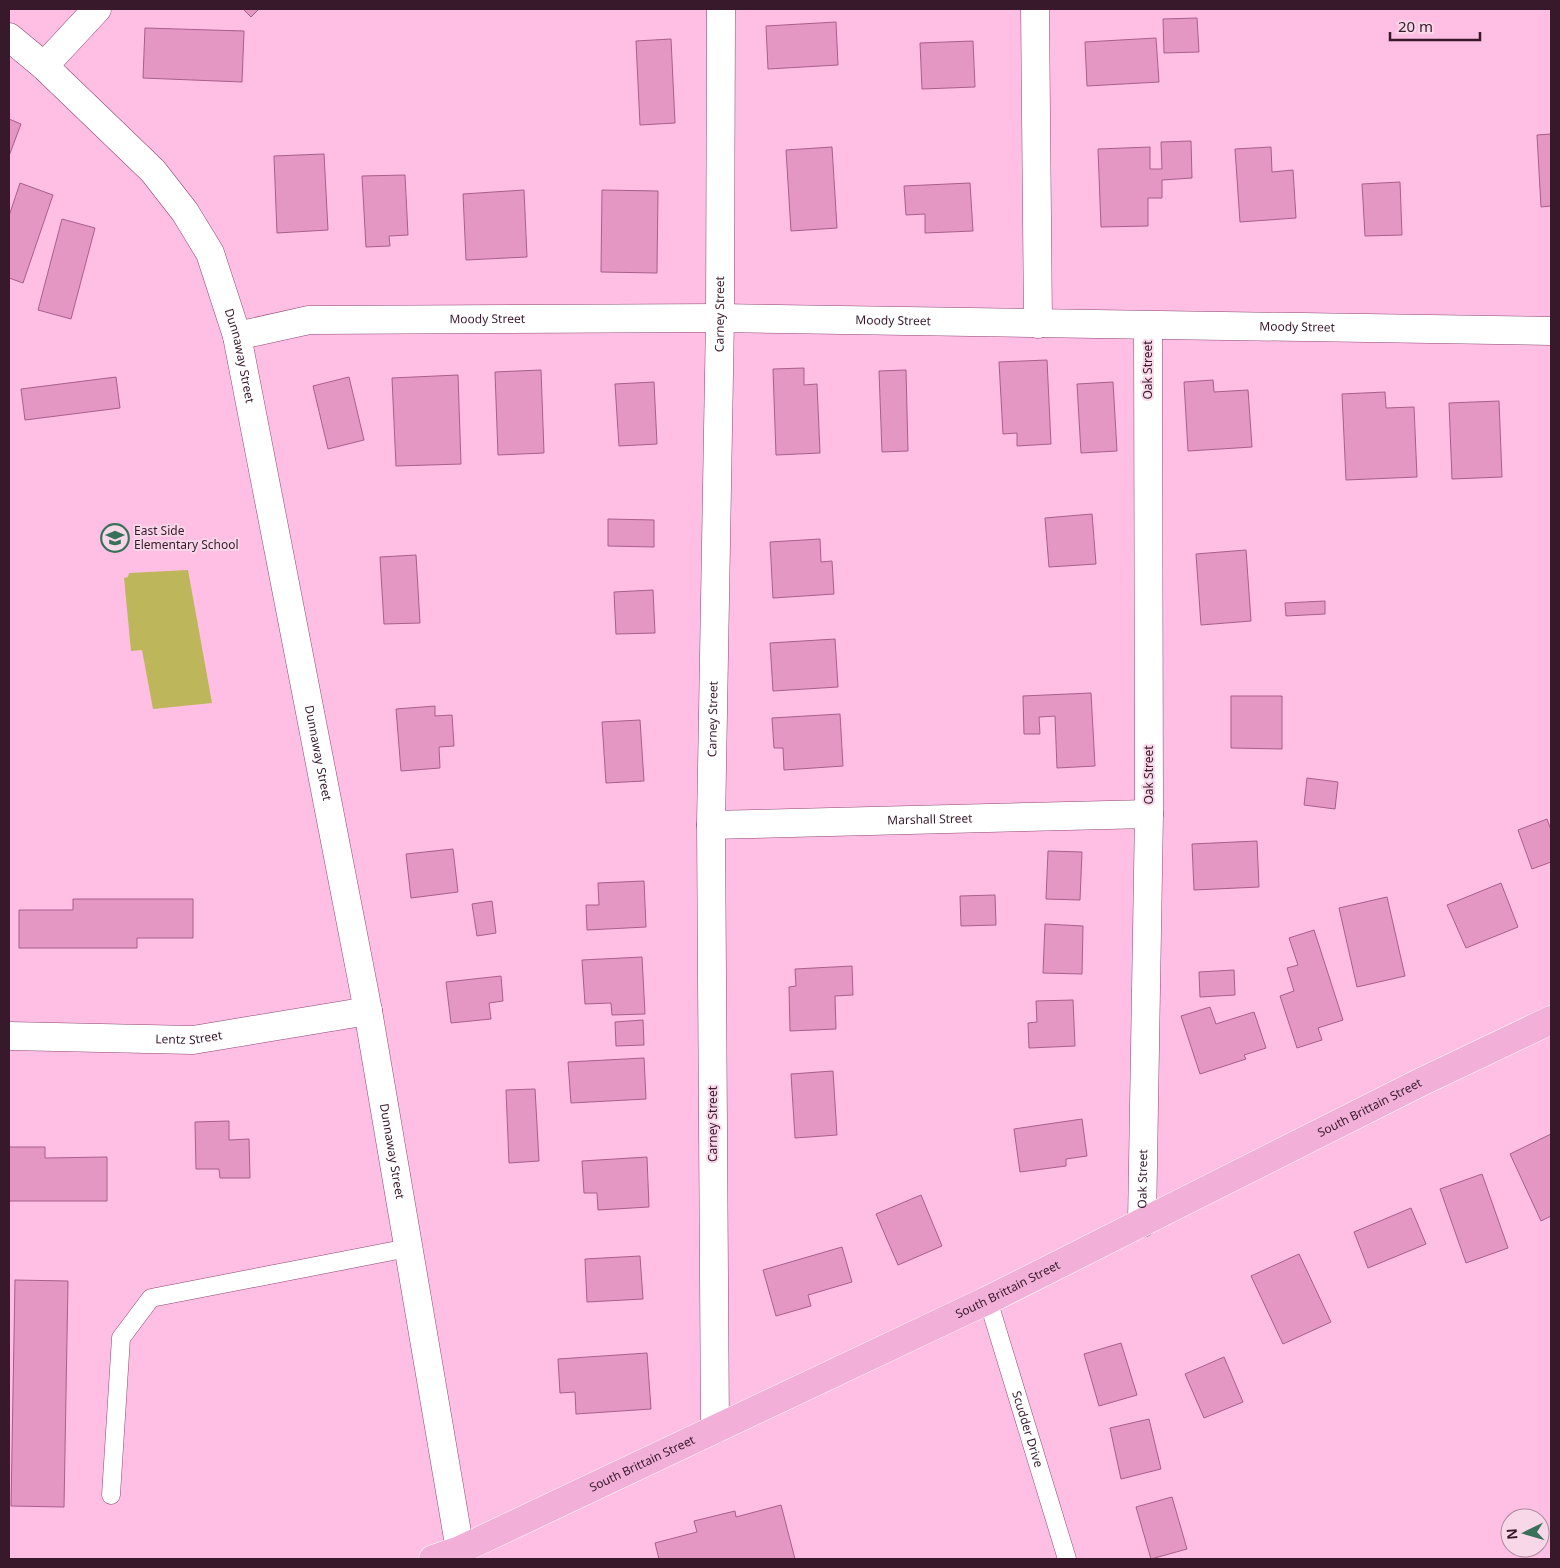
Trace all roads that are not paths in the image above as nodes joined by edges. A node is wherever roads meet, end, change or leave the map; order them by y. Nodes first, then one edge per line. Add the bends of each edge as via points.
1 (97, 9) edge
2 (720, 9) edge
3 (1035, 9) edge
4 (9, 37) edge
5 (44, 66) junction
6 (720, 318) junction
7 (1038, 324) junction
8 (1148, 326) junction
9 (1551, 331) edge
10 (237, 336) junction
11 (1149, 814) junction
12 (711, 824) junction
13 (368, 1011) junction
14 (1551, 1020) edge
15 (9, 1036) edge
16 (1142, 1223) junction
17 (408, 1248) junction
18 (988, 1300) junction
19 (715, 1429) junction
20 (111, 1495) dead end
21 (463, 1555) edge
22 (433, 1559) edge
23 (1067, 1559) edge

1 - 5 street
2 - 6 street, Carney Street
3 - 7 street
4 - 5 street, Dunnaway Street
5 - 10 street, Dunnaway Street via 153,171 184,212 210,253
6 - 7 street, Moody Street
6 - 10 street, Moody Street via 309,320
6 - 12 street, Carney Street
7 - 8 street, Moody Street
8 - 9 street, Moody Street
8 - 11 street, Oak Street
10 - 13 street, Dunnaway Street
11 - 12 street, Marshall Street
11 - 16 street, Oak Street
12 - 19 street, Carney Street
13 - 15 street, Lentz Street via 193,1040
13 - 17 street, Dunnaway Street
14 - 16 main road, South Brittain Street
16 - 18 main road, South Brittain Street
17 - 20 lane via 151,1298 121,1338
17 - 21 street, Dunnaway Street
18 - 19 main road, South Brittain Street
18 - 23 lane, Scudder Drive
19 - 21 main road, South Brittain Street
21 - 22 main road, South Brittain Street

